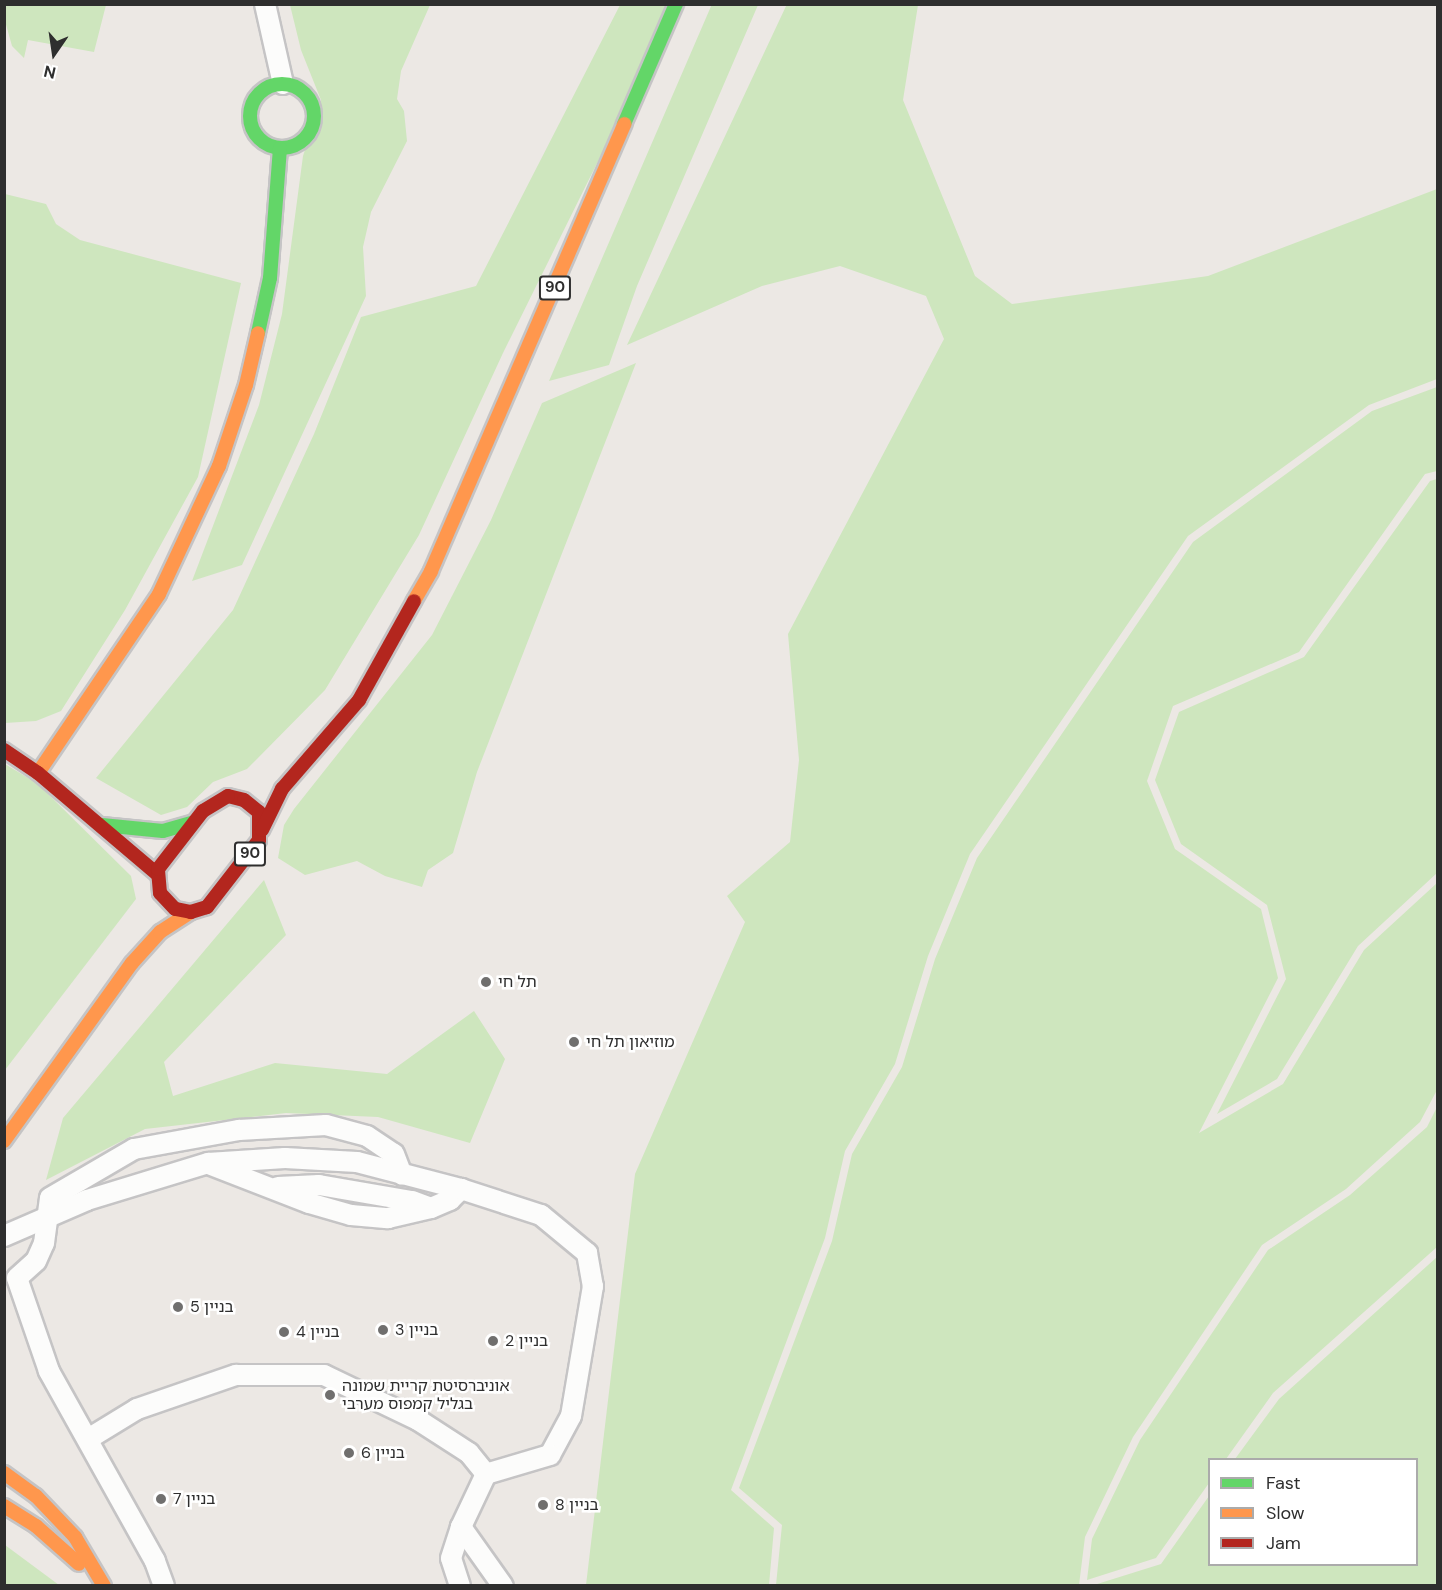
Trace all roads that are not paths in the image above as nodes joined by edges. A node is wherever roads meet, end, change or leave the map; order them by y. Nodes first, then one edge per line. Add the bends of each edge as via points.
1 (265, 4) edge
2 (676, 4) edge
3 (283, 84) junction
4 (280, 148) junction
5 (431, 571) junction
6 (355, 675) dead end
7 (4, 750) edge
8 (38, 773) junction
9 (249, 787) dead end
10 (228, 796) junction
11 (194, 822) junction
12 (102, 825) junction
13 (262, 830) junction
14 (158, 879) junction
15 (152, 907) dead end
16 (191, 912) junction
17 (131, 942) dead end
18 (18, 1095) dead end
19 (4, 1141) edge
20 (208, 1164) junction
21 (402, 1175) junction
22 (461, 1189) junction
23 (47, 1218) junction
24 (4, 1236) edge
25 (88, 1439) junction
26 (4, 1473) edge
27 (486, 1474) junction
28 (4, 1506) edge
29 (461, 1527) junction
30 (98, 1586) edge
31 (104, 1586) edge
32 (164, 1586) edge
33 (460, 1586) edge
34 (503, 1586) edge

1 - 3 street
2 - 5 main road, 90
3 - 4 main road via 262,91 255,99 250,118 256,135
3 - 4 main road via 307,96 314,122 298,144
4 - 8 main road via 270,278 246,386 219,466 159,594
5 - 6 main road, 90
5 - 13 main road, 90 via 359,700 282,789
7 - 8 main road
8 - 12 main road
9 - 10 main road
10 - 11 main road via 212,803
10 - 13 main road, 90 via 252,805 259,812
11 - 12 main road via 163,831
11 - 14 main road via 161,862
12 - 14 main road
13 - 16 main road, 90 via 254,849 213,900 201,911
14 - 15 main road
14 - 16 main road via 160,893 169,904
16 - 19 main road, 90 via 159,932 132,963
17 - 18 main road
20 - 21 street via 285,1158 357,1162
20 - 22 street via 351,1215 388,1218 431,1208 450,1200
20 - 23 street via 87,1200
21 - 22 street
21 - 23 street via 394,1154 367,1136 346,1130 326,1125 239,1130 134,1149 50,1198
22 - 27 street via 541,1215 587,1254 593,1286 571,1416 550,1455
23 - 24 street
23 - 25 street via 45,1243 36,1261 17,1278 49,1371
25 - 27 street via 137,1409 236,1375 324,1375 418,1419 469,1453
25 - 32 street via 155,1561
26 - 31 main road via 36,1496 75,1537
27 - 29 street
28 - 30 main road via 60,1545
29 - 33 street via 451,1558
29 - 34 street

